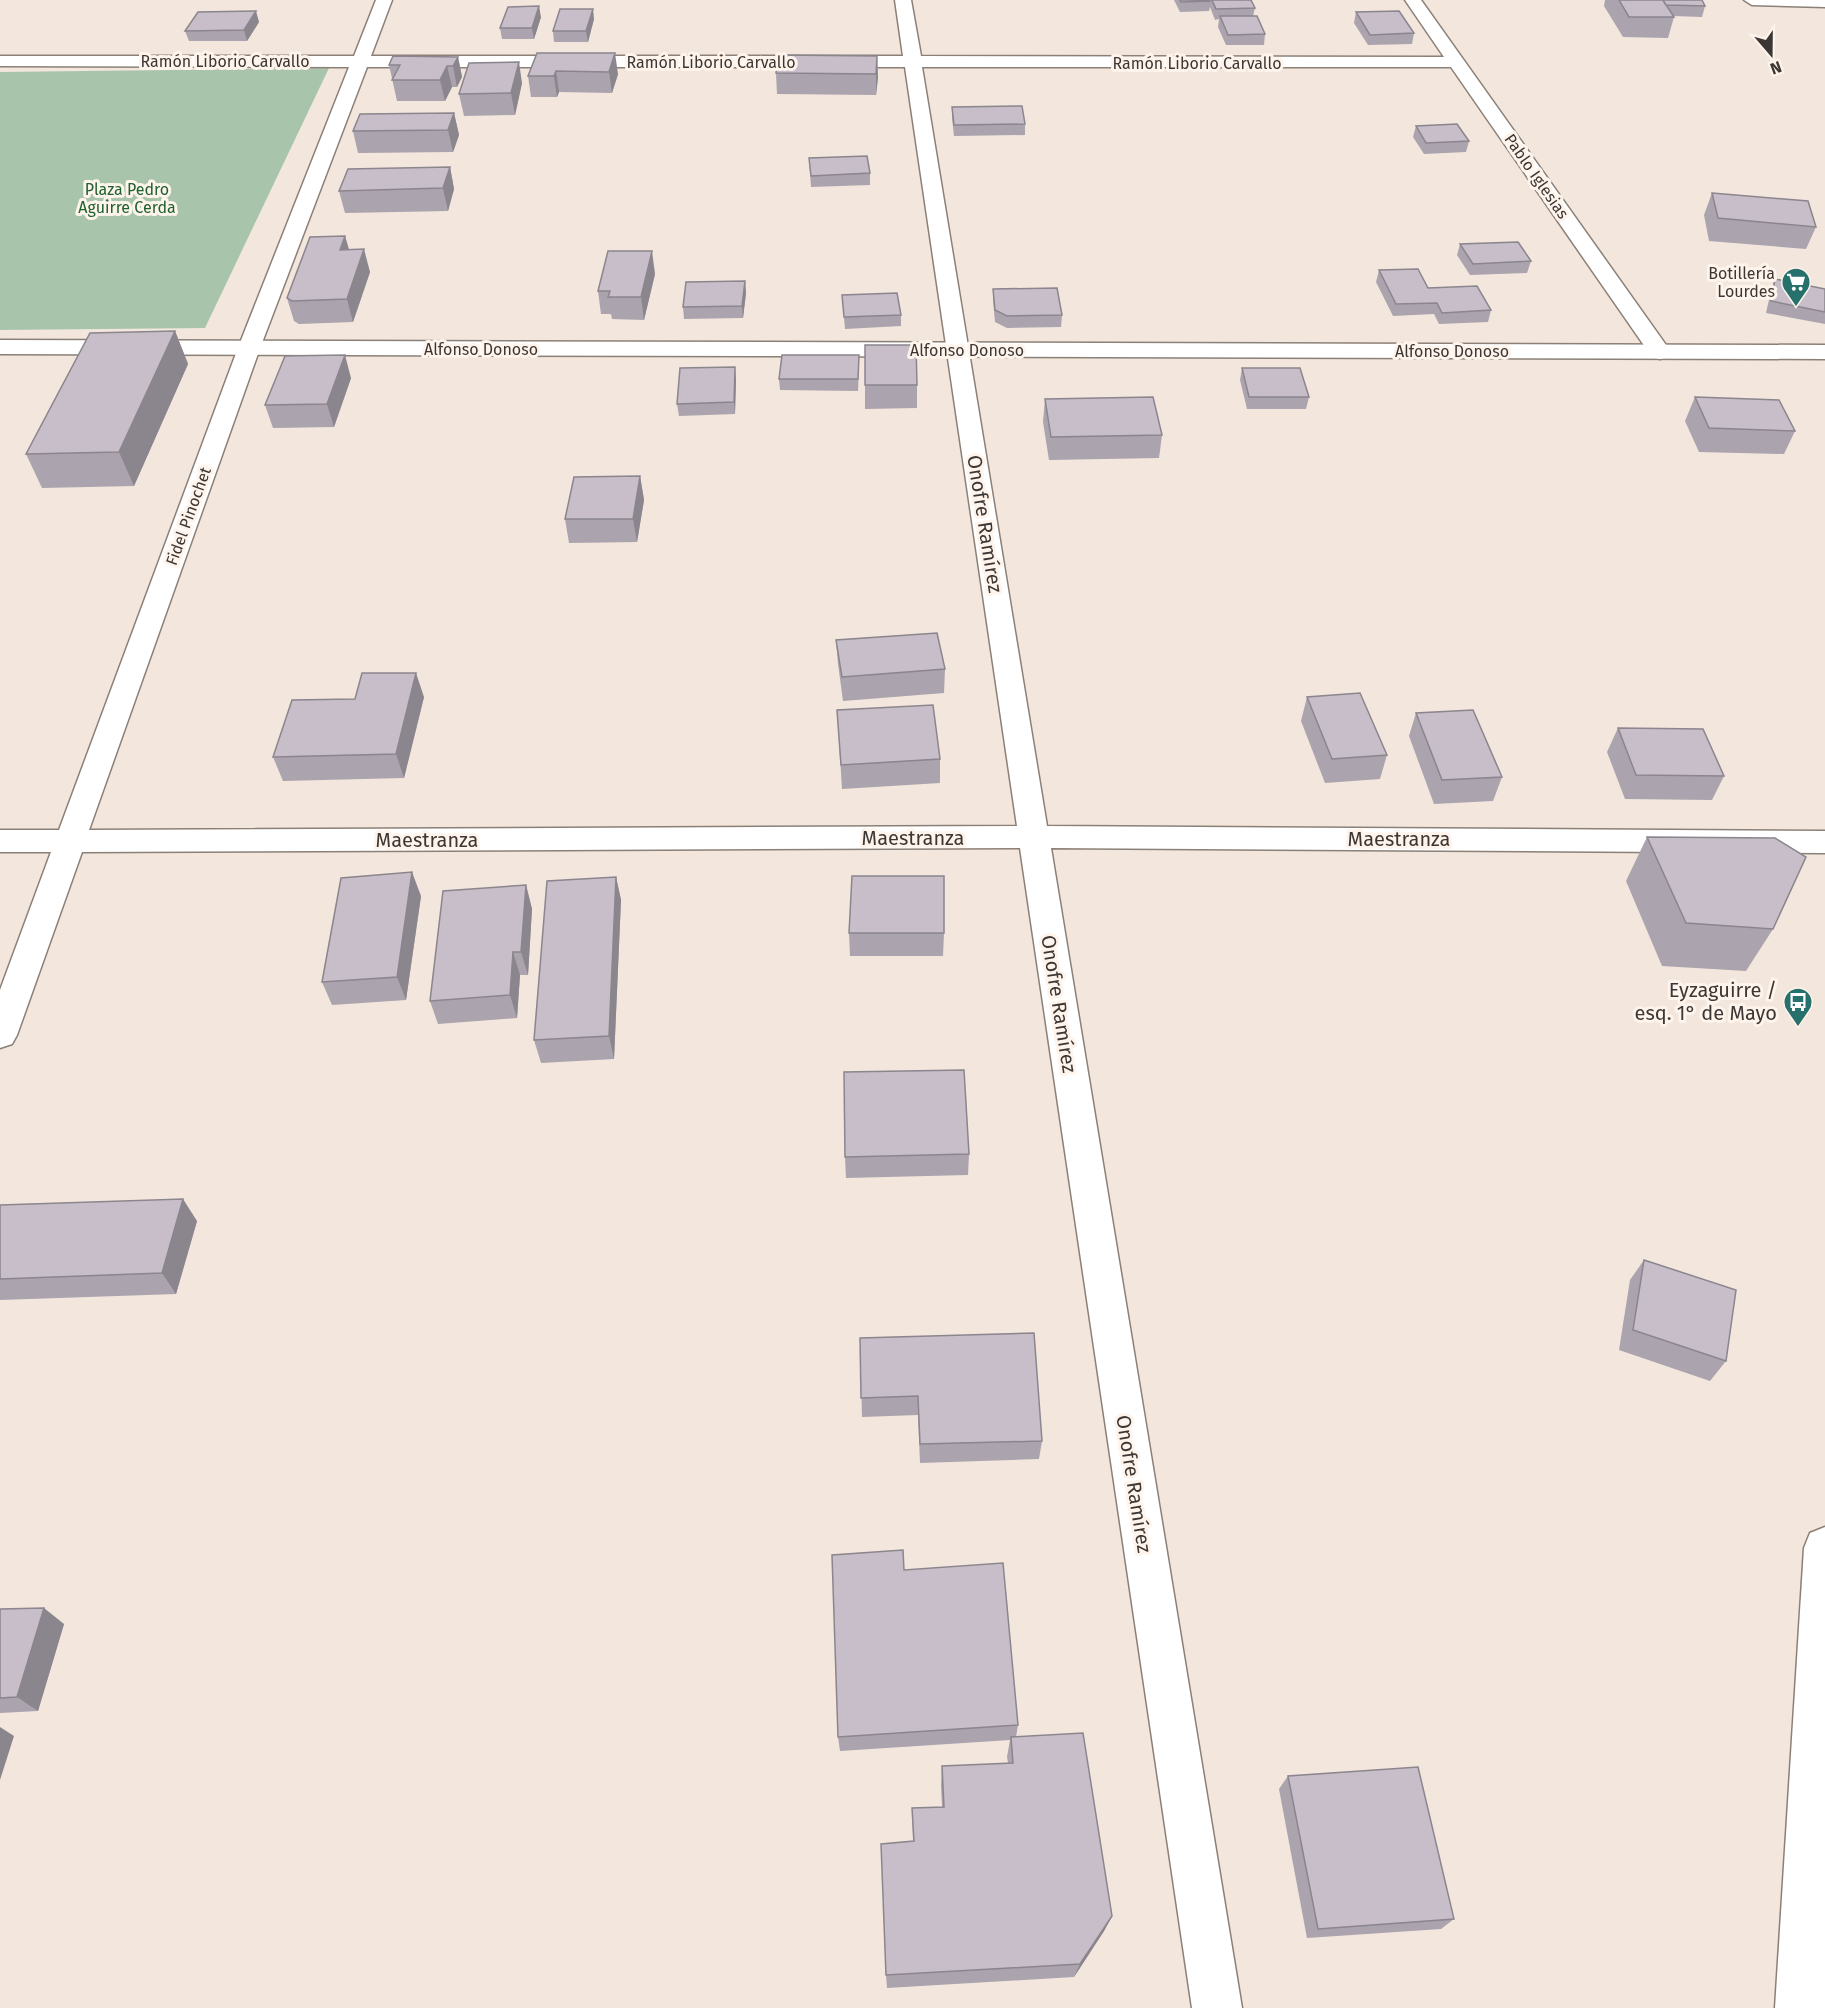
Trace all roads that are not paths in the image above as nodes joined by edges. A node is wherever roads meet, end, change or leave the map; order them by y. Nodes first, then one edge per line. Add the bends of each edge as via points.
1 (384, 0) edge
2 (903, 0) edge
3 (1413, 0) edge
4 (1752, 0) edge
5 (1825, 2) edge
6 (0, 60) edge
7 (360, 61) junction
8 (1457, 62) junction
9 (913, 63) junction
10 (0, 347) edge
11 (249, 348) junction
12 (958, 350) junction
13 (1660, 352) junction
14 (1825, 352) edge
15 (1033, 837) junction
16 (0, 841) edge
17 (70, 842) junction
18 (1825, 842) edge
19 (0, 1035) edge
20 (1825, 1548) edge
21 (1217, 2008) edge
22 (1800, 2008) edge

1 - 7 street, Fidel Pinochet
2 - 9 street, Onofre Ramírez
3 - 8 street, Pablo Iglesias
4 - 5 street
6 - 7 street, Ramón Liborio Carvallo
7 - 9 street, Ramón Liborio Carvallo
7 - 11 street, Fidel Pinochet
8 - 9 street, Ramón Liborio Carvallo
8 - 13 street, Pablo Iglesias
9 - 12 street, Onofre Ramírez
10 - 11 street, Alfonso Donoso
11 - 12 street, Alfonso Donoso
11 - 17 street, Fidel Pinochet
12 - 13 street, Alfonso Donoso
12 - 15 street, Onofre Ramírez
13 - 14 street, Alfonso Donoso
15 - 17 street, Maestranza
15 - 18 street, Maestranza
15 - 21 street, Onofre Ramírez
16 - 17 street, Maestranza
17 - 19 street, Fidel Pinochet
20 - 22 street

